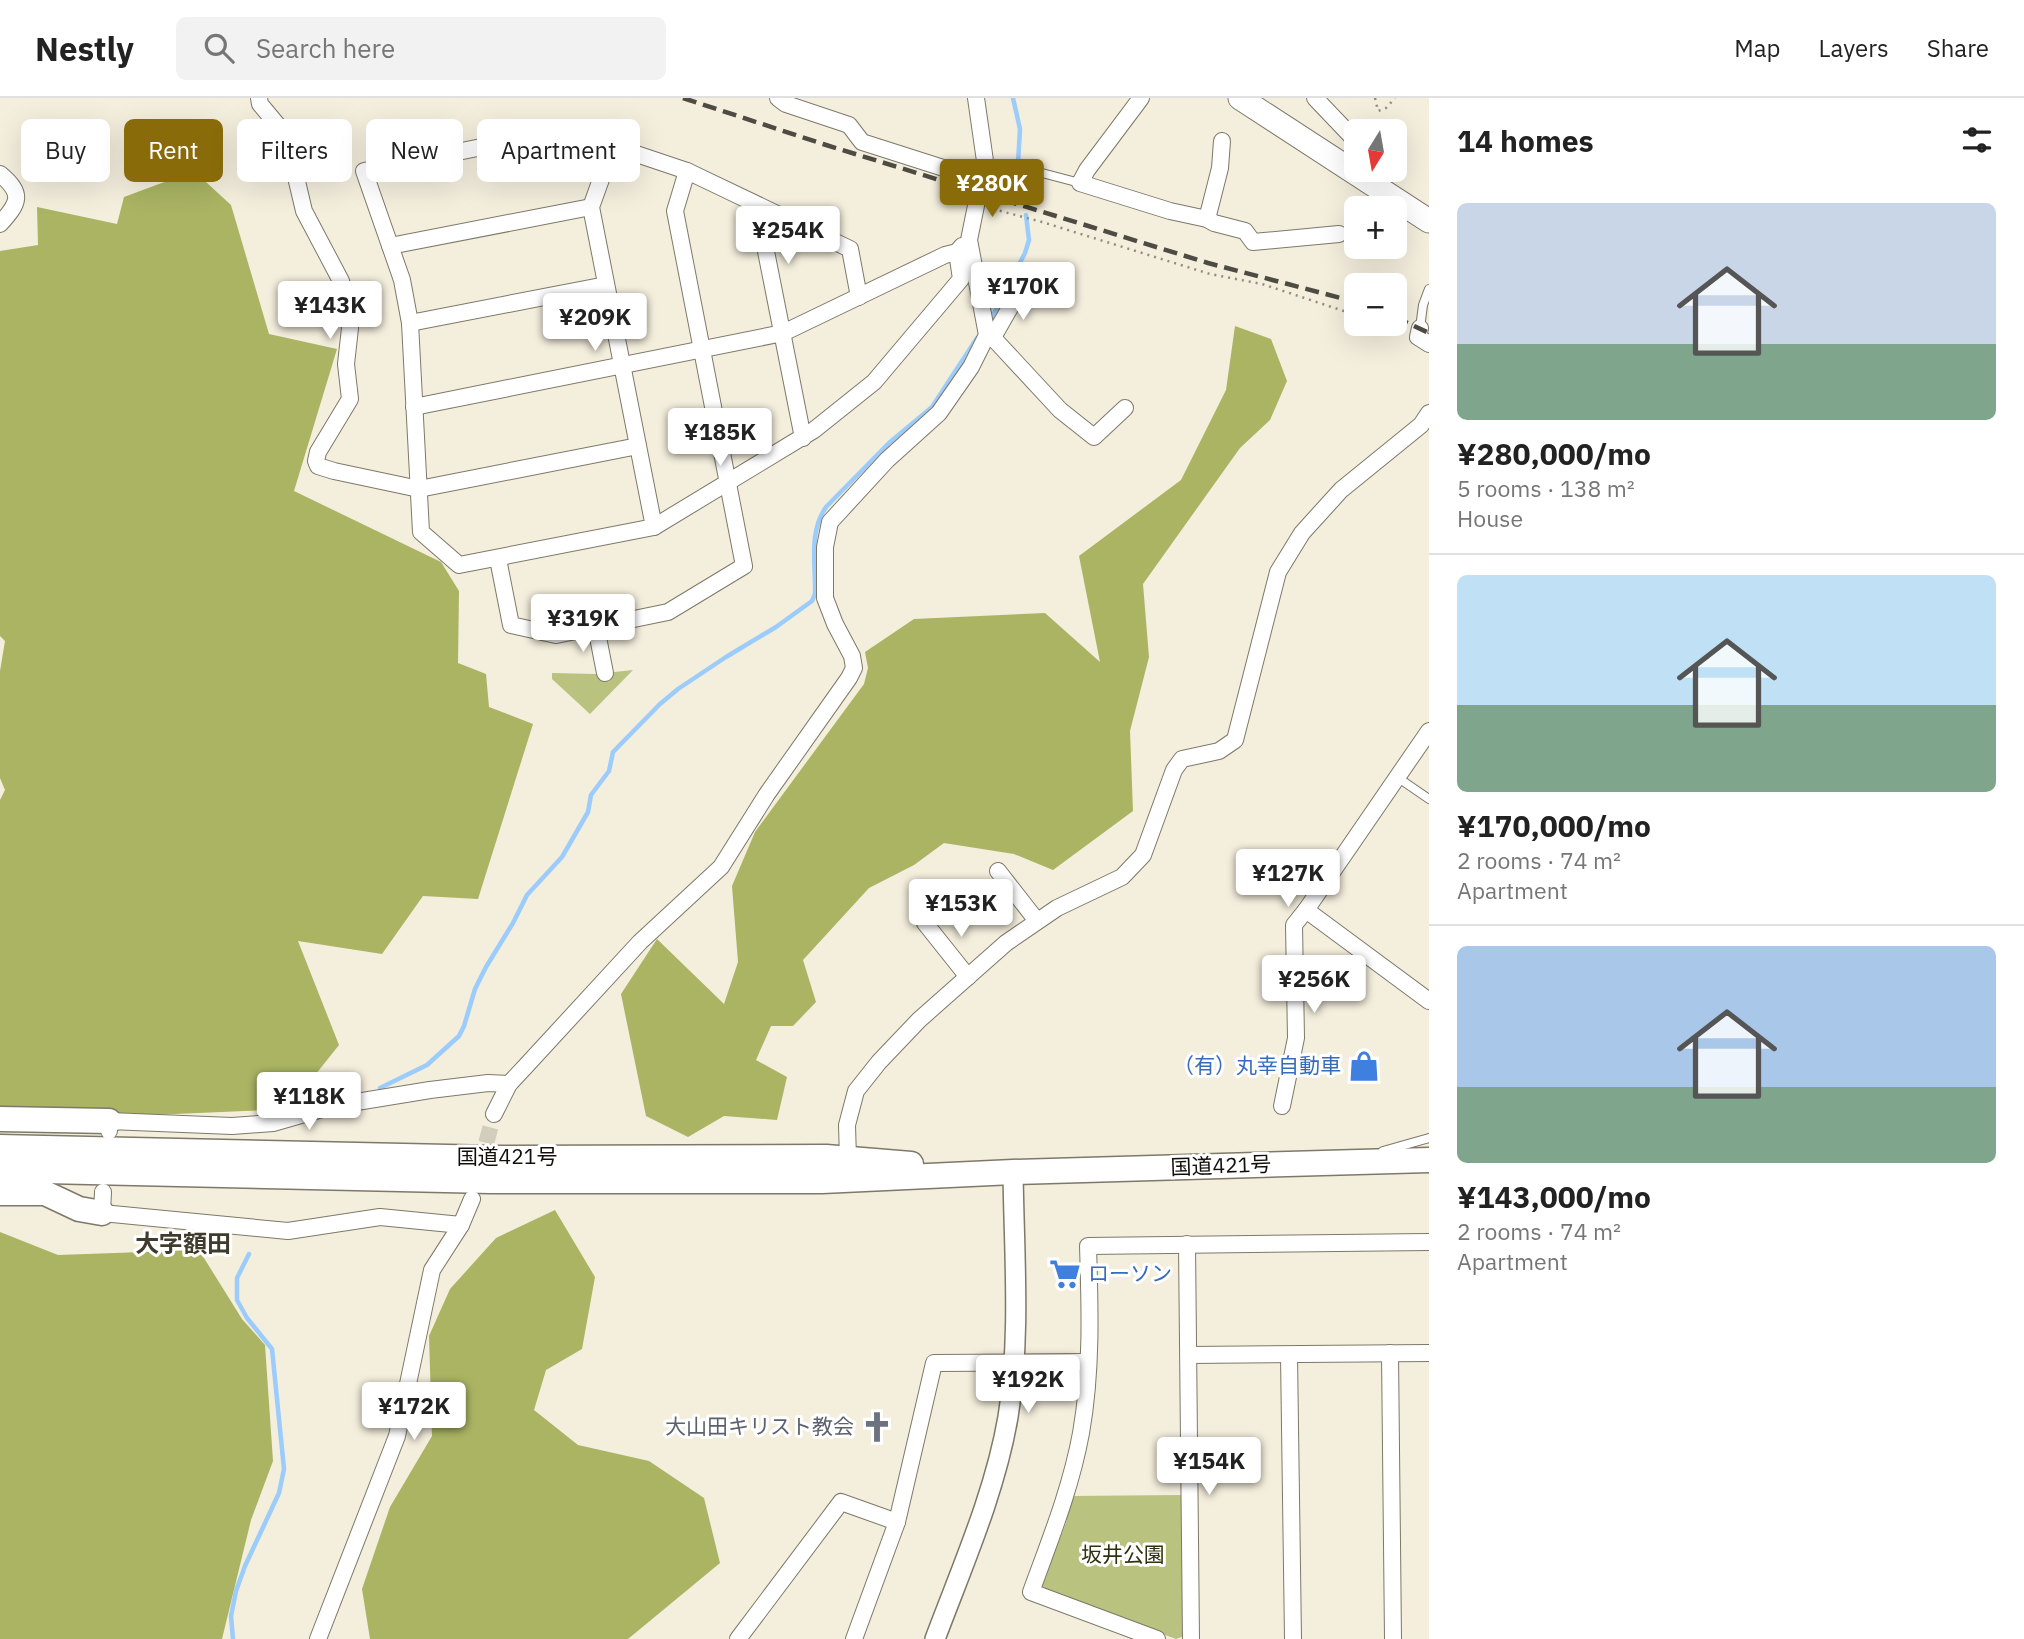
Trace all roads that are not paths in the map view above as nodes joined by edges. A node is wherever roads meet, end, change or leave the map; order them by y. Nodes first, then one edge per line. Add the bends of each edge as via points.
1 (259, 98) edge
2 (778, 98) edge
3 (976, 98) edge
4 (1141, 98) edge
5 (1240, 98) edge
6 (1315, 98) edge
7 (1344, 128) edge
8 (1222, 141) dead end
9 (477, 148) edge
10 (640, 155) edge
11 (1344, 159) edge
12 (687, 171) junction
13 (0, 174) edge
14 (984, 174) junction
15 (600, 182) edge
16 (1381, 182) edge
17 (1080, 183) junction
18 (757, 206) junction
19 (591, 207) junction
20 (1207, 219) junction
21 (1429, 221) edge
22 (0, 224) edge
23 (1339, 234) dead end
24 (969, 240) junction
25 (390, 246) junction
26 (957, 252) junction
27 (606, 285) junction
28 (1023, 285) dead end
29 (1429, 289) edge
30 (859, 297) junction
31 (410, 323) junction
32 (783, 333) junction
33 (1422, 336) edge
34 (988, 337) junction
35 (702, 350) junction
36 (622, 366) junction
37 (414, 407) junction
38 (1125, 408) dead end
39 (1429, 413) edge
40 (803, 438) junction
41 (638, 446) junction
42 (729, 484) junction
43 (419, 489) junction
44 (654, 527) junction
45 (498, 559) junction
46 (596, 627) junction
47 (605, 673) dead end
48 (1429, 731) edge
49 (1397, 777) junction
50 (1429, 799) edge
51 (998, 871) dead end
52 (1306, 910) junction
53 (1037, 922) junction
54 (925, 923) dead end
55 (968, 977) junction
56 (1429, 1000) edge
57 (509, 1084) junction
58 (1282, 1106) dead end
59 (494, 1114) tunnel mouth
60 (0, 1119) edge
61 (109, 1127) joint
62 (1429, 1138) edge
63 (0, 1147) edge
64 (848, 1159) junction
65 (1429, 1160) edge
66 (1347, 1163) junction
67 (0, 1170) edge
68 (1013, 1172) junction
69 (0, 1193) edge
70 (472, 1199) dead end
71 (103, 1202) joint
72 (461, 1225) junction
73 (1429, 1242) edge
74 (1186, 1244) junction
75 (1390, 1353) junction
76 (1429, 1353) edge
77 (1189, 1355) junction
78 (1289, 1355) junction
79 (1014, 1362) junction
80 (1088, 1362) junction
81 (897, 1522) junction
82 (939, 1638) edge
83 (318, 1639) edge
84 (738, 1639) edge
85 (854, 1639) edge
86 (1157, 1639) edge
87 (1191, 1639) edge
88 (1293, 1639) edge
89 (1393, 1639) edge

1 - 43 street via 280,128 304,211 341,282 349,313 346,363 350,398 316,461 324,468
2 - 14 street via 849,125 862,142
3 - 14 street
4 - 17 street
5 - 11 main road
6 - 7 street
8 - 20 street
9 - 25 street via 364,171
10 - 12 street
12 - 18 street
12 - 35 street via 674,211
13 - 22 street via 16,189 17,199
14 - 17 lane via 1009,166
14 - 24 street
15 - 19 street
16 - 21 main road
17 - 20 street
18 - 30 street via 850,249
18 - 32 street
19 - 25 street
19 - 27 street
20 - 23 street via 1245,231 1254,242
24 - 26 street
24 - 34 street
25 - 31 street
26 - 30 street
26 - 40 street via 961,279 943,303 874,382
27 - 31 street
27 - 36 street
28 - 34 street
29 - 33 lane via 1423,305
30 - 32 street
31 - 37 street
32 - 35 street
32 - 40 street
34 - 38 street via 1060,410 1094,437
34 - 57 street via 939,414 887,460 830,522 825,598 852,656 854,668 849,678 721,867 640,942
35 - 36 street
35 - 42 street
36 - 37 street
36 - 41 street
37 - 43 street
39 - 53 street via 1421,425 1342,490 1303,533 1278,572 1235,740 1219,751 1182,760 1174,770 1143,855 1122,877
40 - 42 street
41 - 43 street
41 - 44 street
42 - 44 street
42 - 46 street via 744,566 668,612
43 - 45 street via 421,532 449,557 459,565
44 - 45 street
45 - 46 street via 511,625 556,635
46 - 47 street
48 - 49 street
49 - 50 lane
49 - 52 street
51 - 53 street
52 - 56 street
52 - 58 street via 1294,925 1296,1038
53 - 55 street
54 - 55 street
55 - 64 street via 919,1020 856,1091 848,1125
57 - 59 street
57 - 61 street via 488,1083 332,1106 273,1123
60 - 61 highway
62 - 66 lane
63 - 64 highway, 国道421号 via 494,1158
64 - 68 highway, 国道421号
65 - 66 highway, 国道421号
66 - 68 highway, 国道421号
67 - 68 highway, 国道421号 via 490,1181 822,1181
68 - 79 street
69 - 71 highway via 45,1193 79,1209
70 - 72 street
71 - 72 street via 289,1231 380,1217
72 - 83 street via 432,1270 397,1436
73 - 74 street
74 - 77 street
74 - 80 street via 1088,1246
75 - 76 street
75 - 78 street
75 - 89 street
77 - 78 street
77 - 87 street
78 - 88 street
79 - 80 street
79 - 81 street via 934,1363
79 - 82 street via 997,1463
80 - 86 street via 1077,1452 1031,1592
81 - 84 street via 841,1502
81 - 85 street

